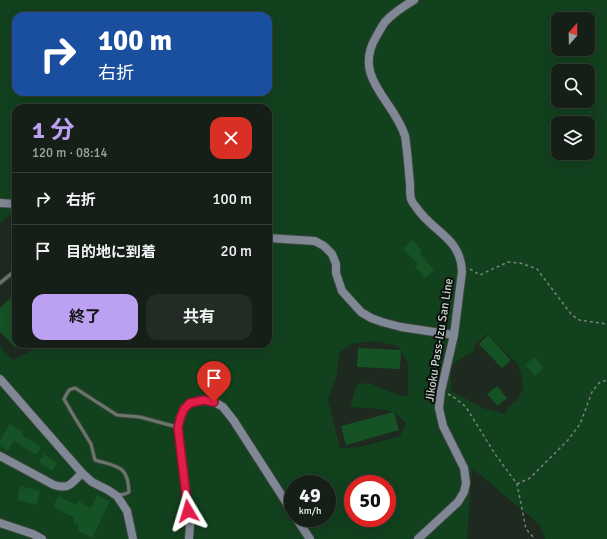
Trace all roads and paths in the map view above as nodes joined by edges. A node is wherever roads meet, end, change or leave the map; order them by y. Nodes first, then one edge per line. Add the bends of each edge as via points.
1 (414, 0) edge
2 (0, 203) edge
3 (12, 204) edge
4 (272, 238) edge
5 (462, 264) junction
6 (12, 273) edge
7 (0, 282) edge
8 (607, 324) edge
9 (454, 335) junction
10 (0, 379) edge
11 (607, 380) edge
12 (441, 391) junction
13 (178, 428) junction
14 (0, 456) edge
15 (82, 473) junction
16 (517, 484) junction
17 (115, 495) junction
18 (284, 499) edge
19 (0, 522) edge
20 (302, 527) edge
21 (42, 539) edge
22 (133, 539) edge
23 (189, 539) edge
24 (310, 539) edge
25 (418, 539) edge
26 (535, 539) edge

1 - 5 main road, Jikoku Pass-Izu San Line via 385,22 372,44 368,57 369,70 402,128 411,199 416,208 454,246
2 - 3 main road
4 - 9 main road via 314,241 324,246 332,254 342,291 361,312 371,318 401,327
5 - 8 path via 480,275 508,262 537,269 571,314 579,320
5 - 9 main road, Jikoku Pass-Izu San Line
6 - 7 lane
9 - 12 main road, Jikoku Pass-Izu San Line
10 - 15 main road
11 - 16 path via 599,383 592,392 580,424 568,440 530,478
12 - 16 path via 466,407
12 - 25 main road, Jikoku Pass-Izu San Line via 439,408 443,426 464,468 466,483 458,502
13 - 17 lane via 140,417 117,415 75,388 69,390 64,398 91,444 95,460 116,466 124,471 128,480 129,492
13 - 18 main road via 184,409 190,403 204,400 223,407
13 - 23 main road via 190,525
14 - 15 main road via 61,488 69,486
15 - 17 main road
16 - 26 path via 526,529
17 - 22 main road via 127,511
19 - 21 main road
20 - 24 main road

